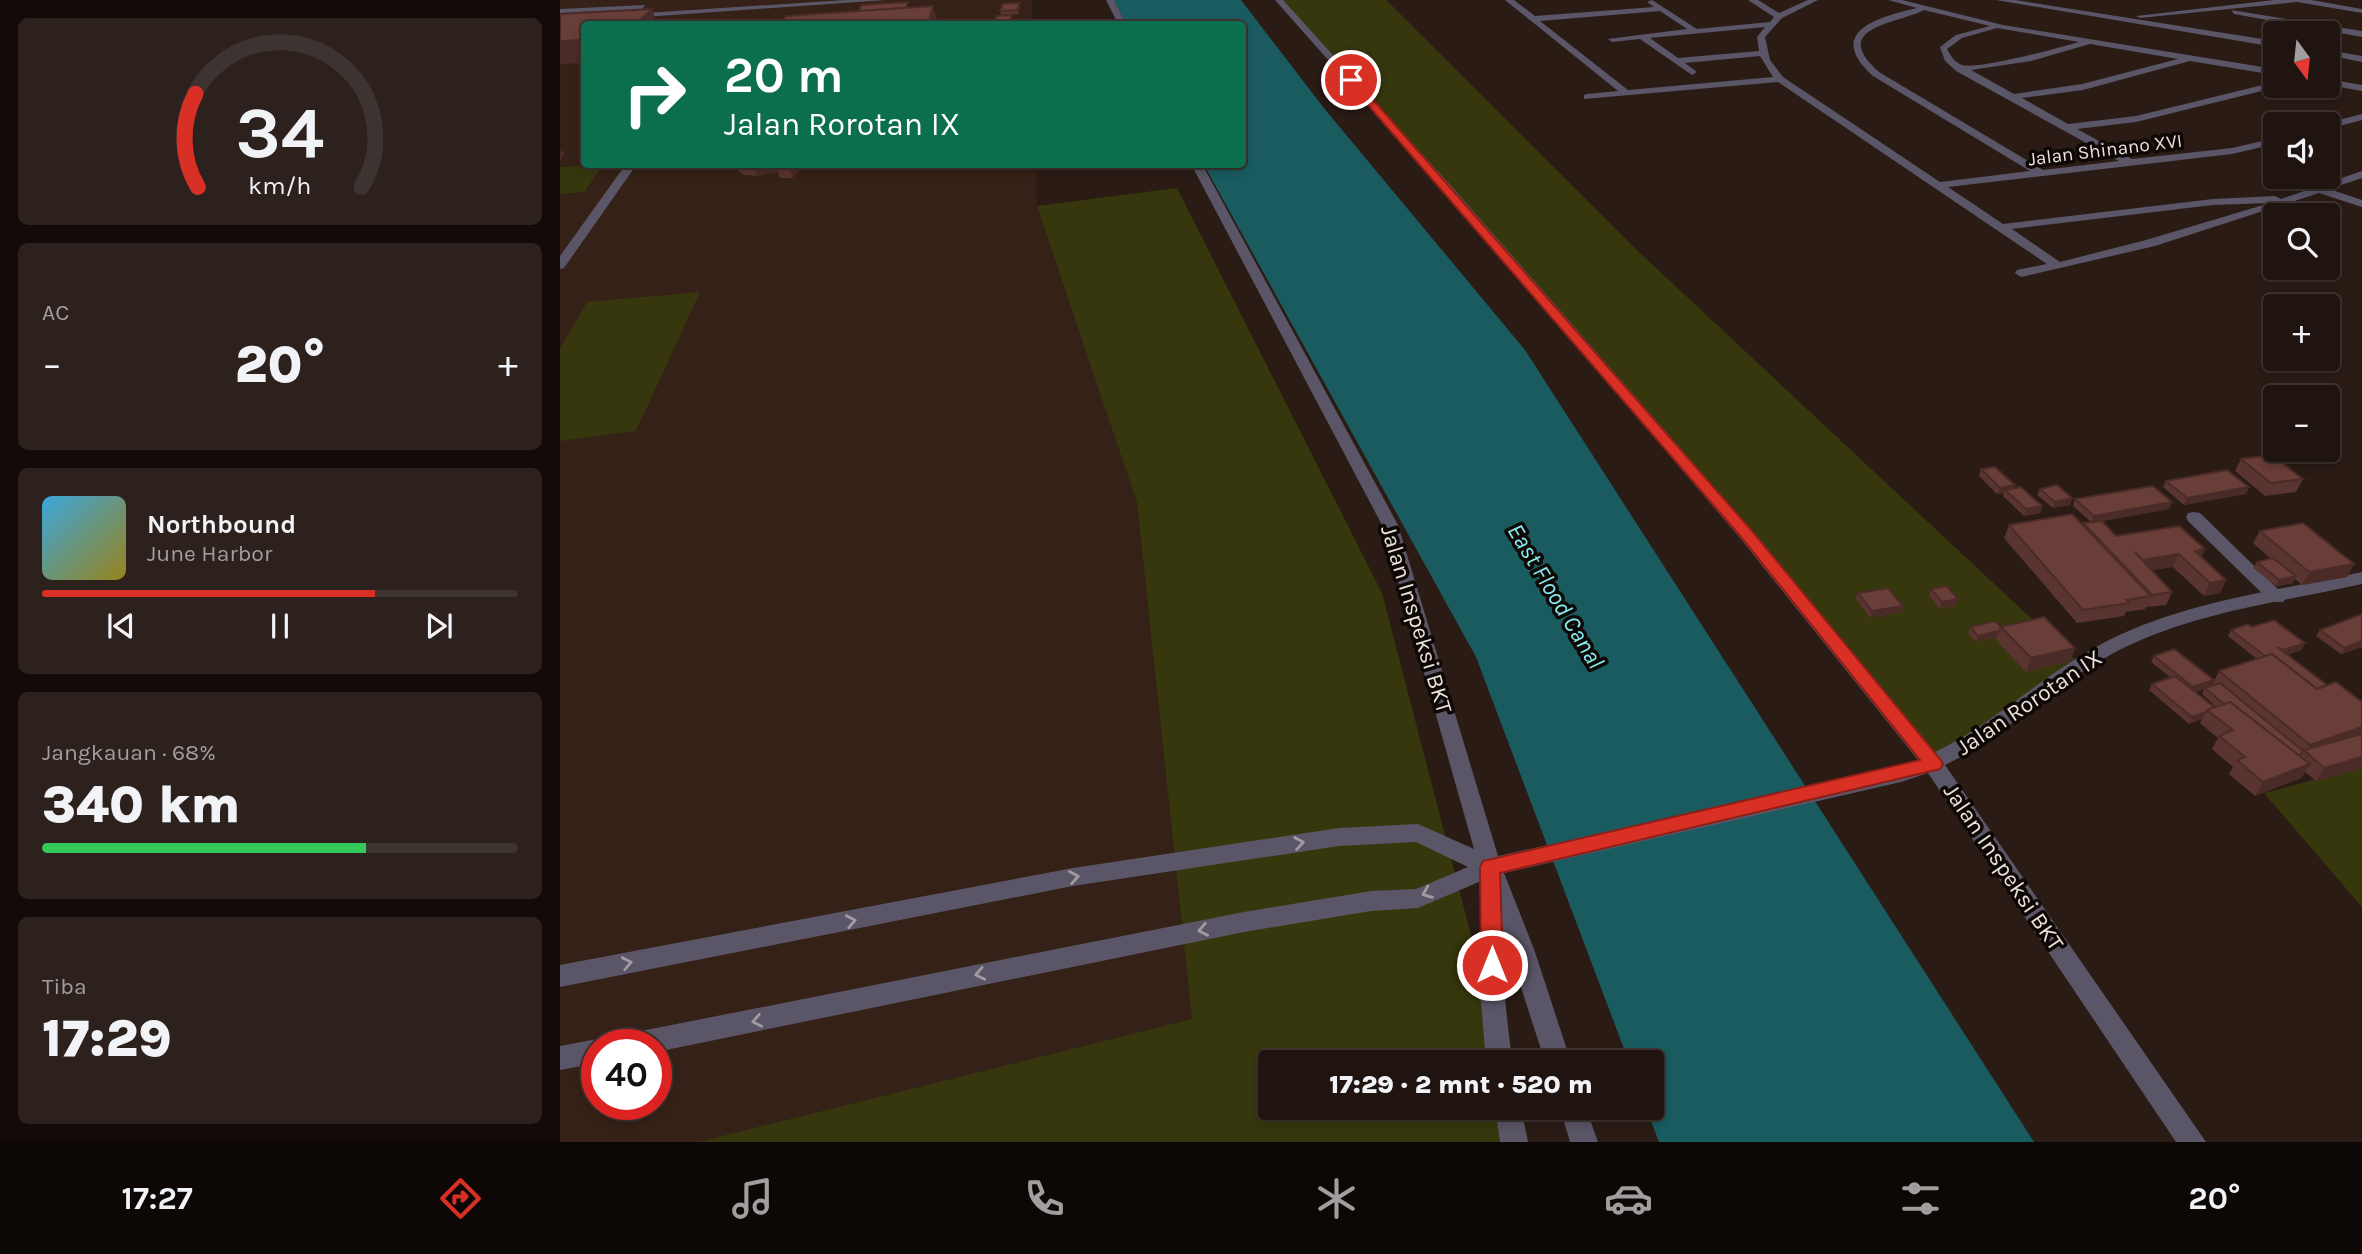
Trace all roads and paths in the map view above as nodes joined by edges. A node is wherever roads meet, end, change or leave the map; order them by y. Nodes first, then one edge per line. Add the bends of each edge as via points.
1 (758, 0) edge
2 (882, 0) edge
3 (1110, 0) edge
4 (1279, 0) edge
5 (1509, 0) edge
6 (1648, 0) edge
7 (1752, 0) edge
8 (1814, 0) edge
9 (1892, 0) edge
10 (2000, 0) edge
11 (1663, 4) edge
12 (2212, 8) junction
13 (740, 9) edge
14 (1924, 9) junction
15 (560, 11) edge
16 (2362, 11) edge
17 (2112, 18) junction
18 (1532, 19) junction
19 (560, 20) edge
20 (1775, 20) junction
21 (1120, 21) edge
22 (2003, 27) junction
23 (1709, 30) junction
24 (1695, 31) junction
25 (2362, 34) edge
26 (1643, 37) junction
27 (1612, 39) dead end
28 (2094, 41) junction
29 (2263, 42) edge
30 (1761, 53) junction
31 (2340, 55) edge
32 (2194, 57) junction
33 (2359, 57) edge
34 (1677, 61) junction
35 (1959, 69) junction
36 (2263, 70) edge
37 (1692, 72) dead end
38 (1780, 79) junction
39 (2340, 84) edge
40 (2263, 88) edge
41 (2362, 88) edge
42 (1626, 93) junction
43 (1587, 97) dead end
44 (2012, 97) junction
45 (2362, 117) edge
46 (2340, 123) edge
47 (2067, 127) junction
48 (2263, 144) edge
49 (2132, 163) junction
50 (629, 168) edge
51 (1198, 168) edge
52 (2042, 174) junction
53 (2362, 174) edge
54 (1939, 185) junction
55 (2320, 190) junction
56 (2292, 199) junction
57 (2362, 204) edge
58 (2003, 227) junction
59 (560, 265) edge
60 (2058, 266) junction
61 (2021, 272) dead end
62 (2194, 517) dead end
63 (2362, 578) edge
64 (2277, 598) junction
65 (1933, 764) junction
66 (1490, 867) junction
67 (560, 976) edge
68 (672, 1037) edge
69 (1498, 1050) edge
70 (1554, 1050) edge
71 (581, 1054) edge
72 (560, 1058) edge
73 (1510, 1120) edge
74 (1577, 1120) edge
75 (1514, 1142) edge
76 (1584, 1142) edge
77 (2192, 1142) edge

1 - 13 street
2 - 13 street
3 - 21 street
4 - 65 street, Jalan Inspeksi BKT via 1746,534
5 - 18 street
6 - 11 street
7 - 20 street
8 - 20 street
9 - 14 street
10 - 17 street
11 - 18 street
11 - 23 street
11 - 24 street
12 - 16 street via 2297,0
12 - 17 street
12 - 25 street
13 - 15 street
13 - 19 street
14 - 22 street
14 - 52 street via 1878,22 1861,32 1856,44 1860,59 1876,74
17 - 29 street
18 - 42 street
20 - 23 street
20 - 30 street via 1761,37
22 - 28 street
22 - 35 street via 1949,40 1943,49
23 - 24 street
24 - 26 street
26 - 27 street
26 - 34 street
28 - 32 street
28 - 35 street via 2031,58
30 - 34 street
30 - 38 street
31 - 33 street
32 - 36 street
32 - 44 street via 2083,87
34 - 37 street
35 - 44 street
38 - 42 street
38 - 54 street
39 - 41 street
40 - 47 street via 2147,117
42 - 43 street
44 - 47 street
45 - 46 street
47 - 49 street
48 - 49 street, Jalan Shinano XVI
49 - 52 street, Jalan Shinano XVI
50 - 59 street
51 - 66 street, Jalan Inspeksi BKT via 1390,525
52 - 54 street, Jalan Shinano XVI
53 - 55 street
54 - 58 street
55 - 56 street
55 - 57 street
56 - 58 street via 2229,201
56 - 60 street
58 - 60 street
60 - 61 street
62 - 64 street
63 - 64 street, Jalan Rorotan IX
64 - 65 street, Jalan Rorotan IX via 2190,617 2102,651 2000,726
65 - 66 street, Jalan Rorotan IX
65 - 77 street, Jalan Inspeksi BKT
67 -> 66 street via 1073,877 1339,837 1418,834
66 -> 68 street, Jalan Rorotan IX via 1418,898 1244,922
66 - 69 street
66 - 70 street, Jalan Inspeksi BKT
71 - 72 street
73 - 75 street
74 - 76 street

